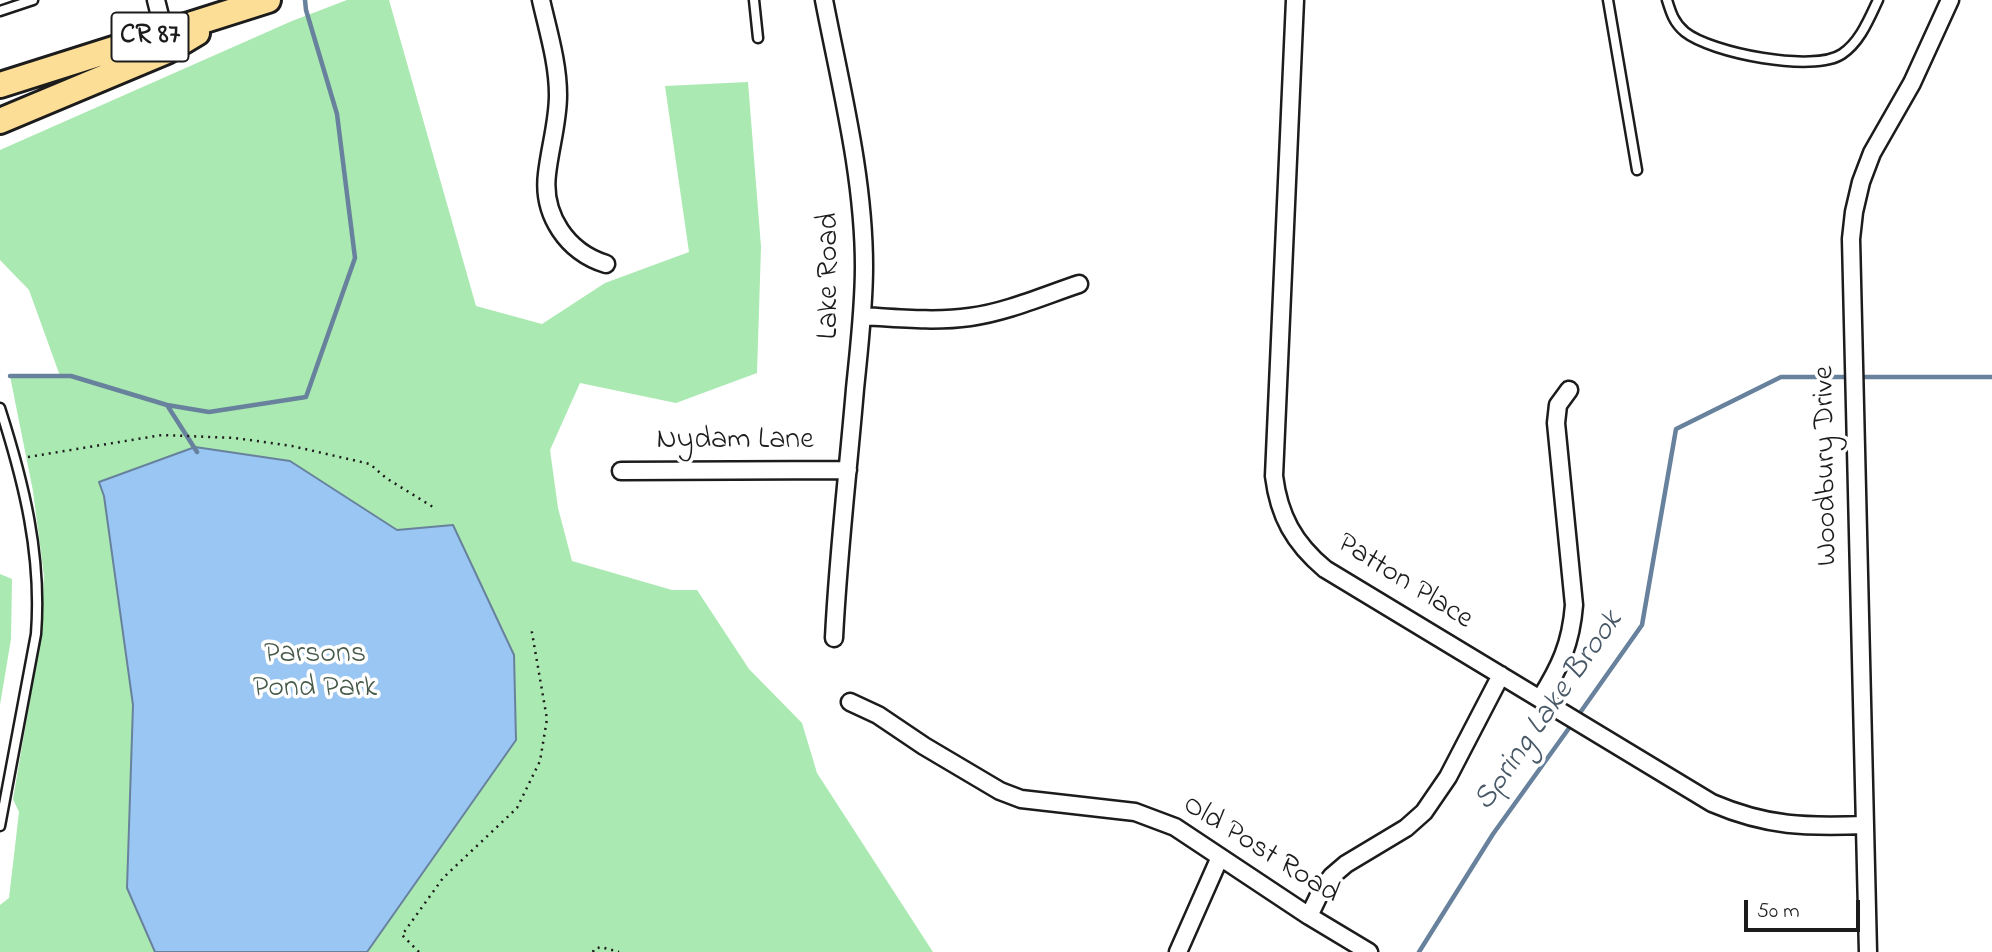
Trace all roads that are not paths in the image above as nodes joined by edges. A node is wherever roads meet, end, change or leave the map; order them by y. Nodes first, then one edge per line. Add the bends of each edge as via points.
1 (33, 0) edge
2 (156, 0) edge
3 (268, 0) edge
4 (541, 0) edge
5 (754, 0) edge
6 (824, 0) edge
7 (1295, 0) edge
8 (1608, 0) edge
9 (1667, 0) edge
10 (1878, 0) edge
11 (1950, 0) edge
12 (0, 11) edge
13 (231, 12) junction
14 (164, 33) junction
15 (758, 38) dead end
16 (3, 83) edge
17 (0, 121) edge
18 (1637, 170) dead end
19 (606, 264) dead end
20 (1079, 284) dead end
21 (862, 316) junction
22 (1569, 390) dead end
23 (0, 408) edge
24 (848, 470) junction
25 (621, 471) dead end
26 (834, 638) dead end
27 (1500, 676) junction
28 (1540, 699) junction
29 (850, 702) dead end
30 (1865, 825) junction
31 (0, 826) edge
32 (1220, 858) junction
33 (1309, 916) junction
34 (1178, 952) edge
35 (1369, 952) edge
36 (1868, 952) edge

1 - 12 lane
2 - 14 street
3 - 13 main road, CR 87
4 - 19 street via 558,92 547,173 549,208 568,240 582,253
5 - 15 lane
6 - 21 street, Lake Road via 863,224
7 - 27 street, Patton Place via 1274,476 1277,499 1296,541 1325,569
8 - 18 lane
9 - 10 lane via 1672,19 1702,43 1791,62 1840,56 1853,44
11 - 30 street, Woodbury Drive via 1912,83 1872,153 1852,226
13 - 14 main road, CR 87
13 - 17 main road via 167,51
14 - 16 main road, CR 87
20 - 21 street via 998,312 969,317
21 - 24 street, Lake Road
22 - 28 street via 1558,405 1556,423 1574,606 1572,628 1567,649
23 - 31 lane via 33,534 38,602
24 - 25 street, Nydam Lane
24 - 26 street, Lake Road
27 - 28 street, Patton Place
27 - 33 street via 1430,804 1406,828 1332,876
28 - 30 street, Patton Place via 1712,803 1737,813 1795,826
29 - 32 street, Old Post Road via 1000,791 1043,804 1135,812 1175,827
30 - 36 street, Woodbury Drive
32 - 33 street, Old Post Road
32 - 34 street
33 - 35 street, Old Post Road

